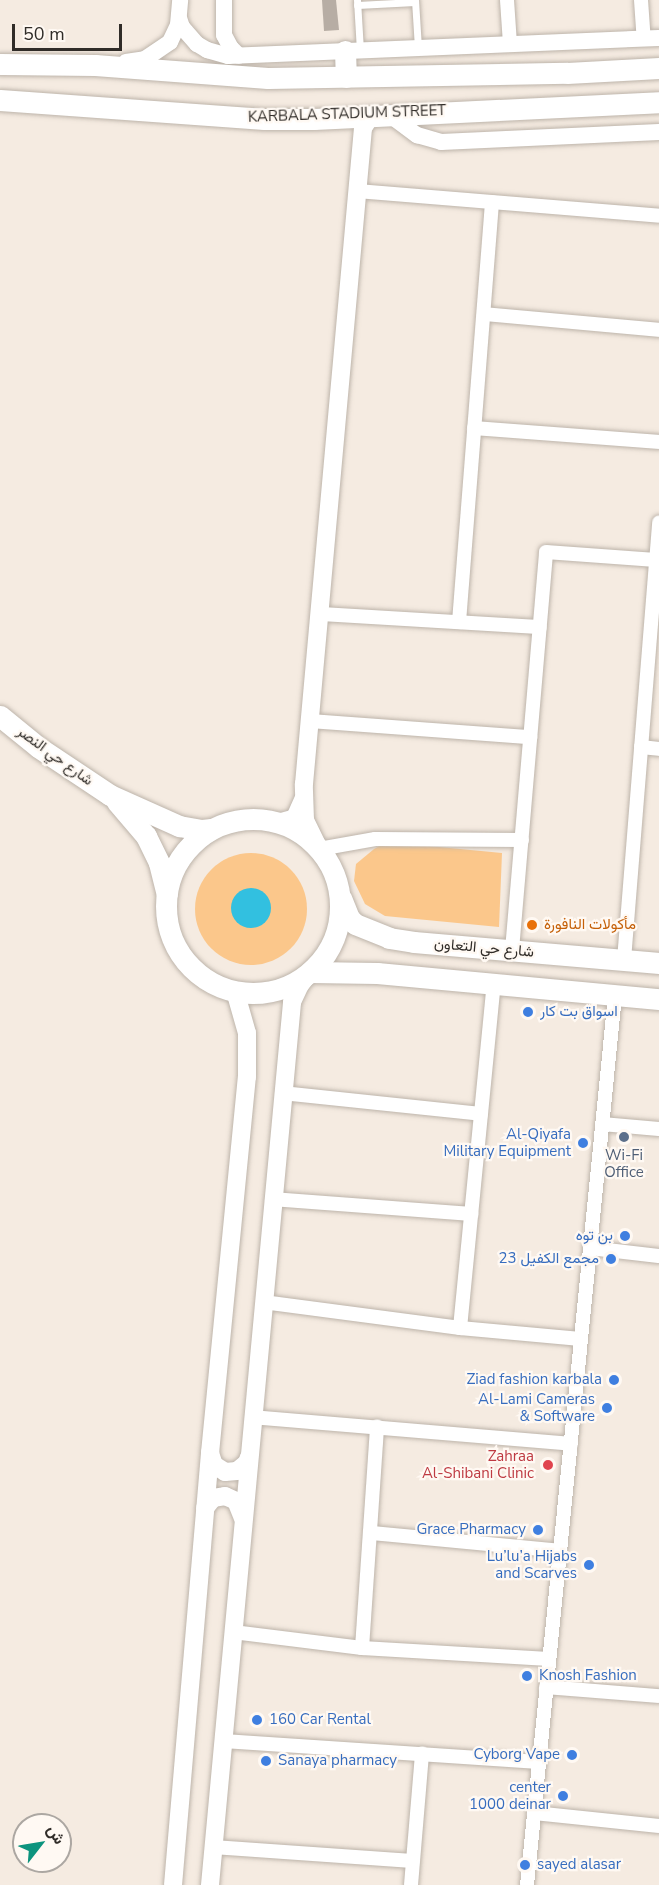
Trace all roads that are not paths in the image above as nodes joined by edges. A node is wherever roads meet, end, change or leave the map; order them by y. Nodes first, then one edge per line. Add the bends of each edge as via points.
1 (180, 0) edge
2 (224, 0) edge
3 (507, 0) edge
4 (641, 0) edge
5 (415, 1) edge
6 (357, 3) edge
7 (179, 18) junction
8 (651, 39) edge
9 (510, 44) junction
10 (418, 48) junction
11 (352, 51) junction
12 (239, 56) junction
13 (0, 64) edge
14 (95, 65) junction
15 (659, 68) edge
16 (584, 72) junction
17 (548, 73) junction
18 (345, 77) junction
19 (0, 100) edge
20 (659, 102) edge
21 (593, 105) junction
22 (544, 106) junction
23 (382, 115) junction
24 (659, 132) edge
25 (358, 191) junction
26 (492, 202) junction
27 (659, 216) edge
28 (484, 314) junction
29 (659, 330) edge
30 (474, 428) junction
31 (659, 442) edge
32 (659, 522) edge
33 (659, 527) edge
34 (656, 560) junction
35 (320, 614) junction
36 (459, 622) junction
37 (540, 627) junction
38 (654, 635) edge
39 (0, 716) edge
40 (310, 721) junction
41 (530, 737) junction
42 (641, 747) junction
43 (659, 749) edge
44 (110, 795) junction
45 (303, 799) junction
46 (278, 823) junction
47 (211, 829) junction
48 (522, 840) junction
49 (319, 849) junction
50 (338, 886) junction
51 (167, 896) junction
52 (513, 950) junction
53 (624, 960) junction
54 (659, 963) edge
55 (310, 972) junction
56 (494, 984) junction
57 (235, 991) junction
58 (615, 995) junction
59 (659, 999) edge
60 (282, 1093) junction
61 (481, 1113) junction
62 (602, 1124) junction
63 (659, 1129) edge
64 (272, 1199) junction
65 (471, 1214) junction
66 (590, 1248) junction
67 (659, 1256) edge
68 (263, 1302) junction
69 (460, 1328) junction
70 (581, 1339) junction
71 (252, 1417) junction
72 (377, 1426) junction
73 (571, 1444) junction
74 (210, 1453) junction
75 (249, 1457) junction
76 (205, 1508) junction
77 (243, 1518) junction
78 (371, 1533) junction
79 (560, 1551) junction
80 (233, 1632) junction
81 (362, 1648) junction
82 (549, 1659) junction
83 (546, 1687) junction
84 (659, 1696) edge
85 (223, 1741) junction
86 (422, 1753) junction
87 (539, 1762) junction
88 (534, 1813) junction
89 (659, 1826) edge
90 (213, 1847) junction
91 (413, 1861) junction
92 (173, 1885) edge
93 (210, 1885) edge
94 (411, 1885) edge
95 (527, 1885) edge

1 - 7 street
2 - 12 street via 224,35
3 - 9 street
4 - 8 street
5 - 6 lane
5 - 10 lane
6 - 11 lane
7 - 12 street via 189,37 207,50
7 - 14 street via 170,42 155,54 145,59
8 - 9 street
9 - 10 street
10 - 11 street
11 - 12 street
11 - 18 main road
13 - 14 main road
14 - 18 main road via 232,76
15 - 16 main road
16 - 17 main road
16 - 21 main road via 580,91
17 - 18 main road
17 - 22 main road via 554,90
19 - 23 main road, KARBALA STADIUM STREET via 264,119
20 - 21 main road, KARBALA STADIUM STREET
21 - 22 main road, KARBALA STADIUM STREET
22 - 23 main road, KARBALA STADIUM STREET
23 - 24 street via 417,135 441,142
23 - 25 main road via 368,120 363,128
25 - 26 street
25 - 35 main road
26 - 27 street
26 - 28 street
28 - 29 street
28 - 30 street
30 - 31 street
30 - 36 street
32 - 33 street
33 - 34 street
34 - 37 street via 546,552
34 - 38 street
35 - 36 street
35 - 40 main road
36 - 37 street
37 - 41 street
38 - 42 street
39 - 44 main road, شارع حي النصر via 38,747
40 - 41 street
40 - 45 main road
41 - 48 street
42 - 43 street
42 - 53 street
44 - 47 main road via 179,826
44 - 51 main road via 146,836 159,863
45 - 46 main road via 299,814
45 - 49 main road via 307,828
46 - 47 main road via 239,820
46 - 49 main road via 296,830
47 - 51 main road via 181,857
48 - 49 street via 375,838
48 - 52 street
49 - 50 main road
50 - 52 main road, شارع حي التعاون via 349,918 376,934 414,942
50 - 55 main road via 340,905 333,942
51 - 57 main road via 172,938 183,956 206,978
52 - 53 main road, شارع حي التعاون
53 - 54 main road, شارع حي التعاون
55 - 56 main road
55 - 57 main road via 283,988
55 - 60 main road via 292,1002
56 - 58 main road
56 - 61 street
57 - 74 main road via 248,1033 247,1077
58 - 59 main road
58 - 62 street
60 - 61 street
60 - 64 main road
61 - 65 street
62 - 63 street
62 - 66 street
64 - 65 street
64 - 68 main road
65 - 69 street
66 - 67 street
66 - 70 street
68 - 69 street
68 - 71 main road
69 - 70 street
70 - 73 street
71 - 72 street
71 - 75 main road
72 - 73 street
72 - 78 street
73 - 79 street
74 - 75 main road via 214,1465 231,1473 243,1468
74 - 76 main road
75 - 77 main road
76 - 77 main road via 213,1498 225,1496 236,1501
76 - 92 main road
77 - 80 main road
78 - 79 street
78 - 81 street
79 - 82 street
80 - 81 street
80 - 85 main road
81 - 82 street
82 - 83 street
83 - 84 street
83 - 87 street
85 - 86 street
85 - 90 main road
86 - 87 street
86 - 91 street
87 - 88 street
88 - 89 street
88 - 95 street
90 - 91 street
90 - 93 main road
91 - 94 street

